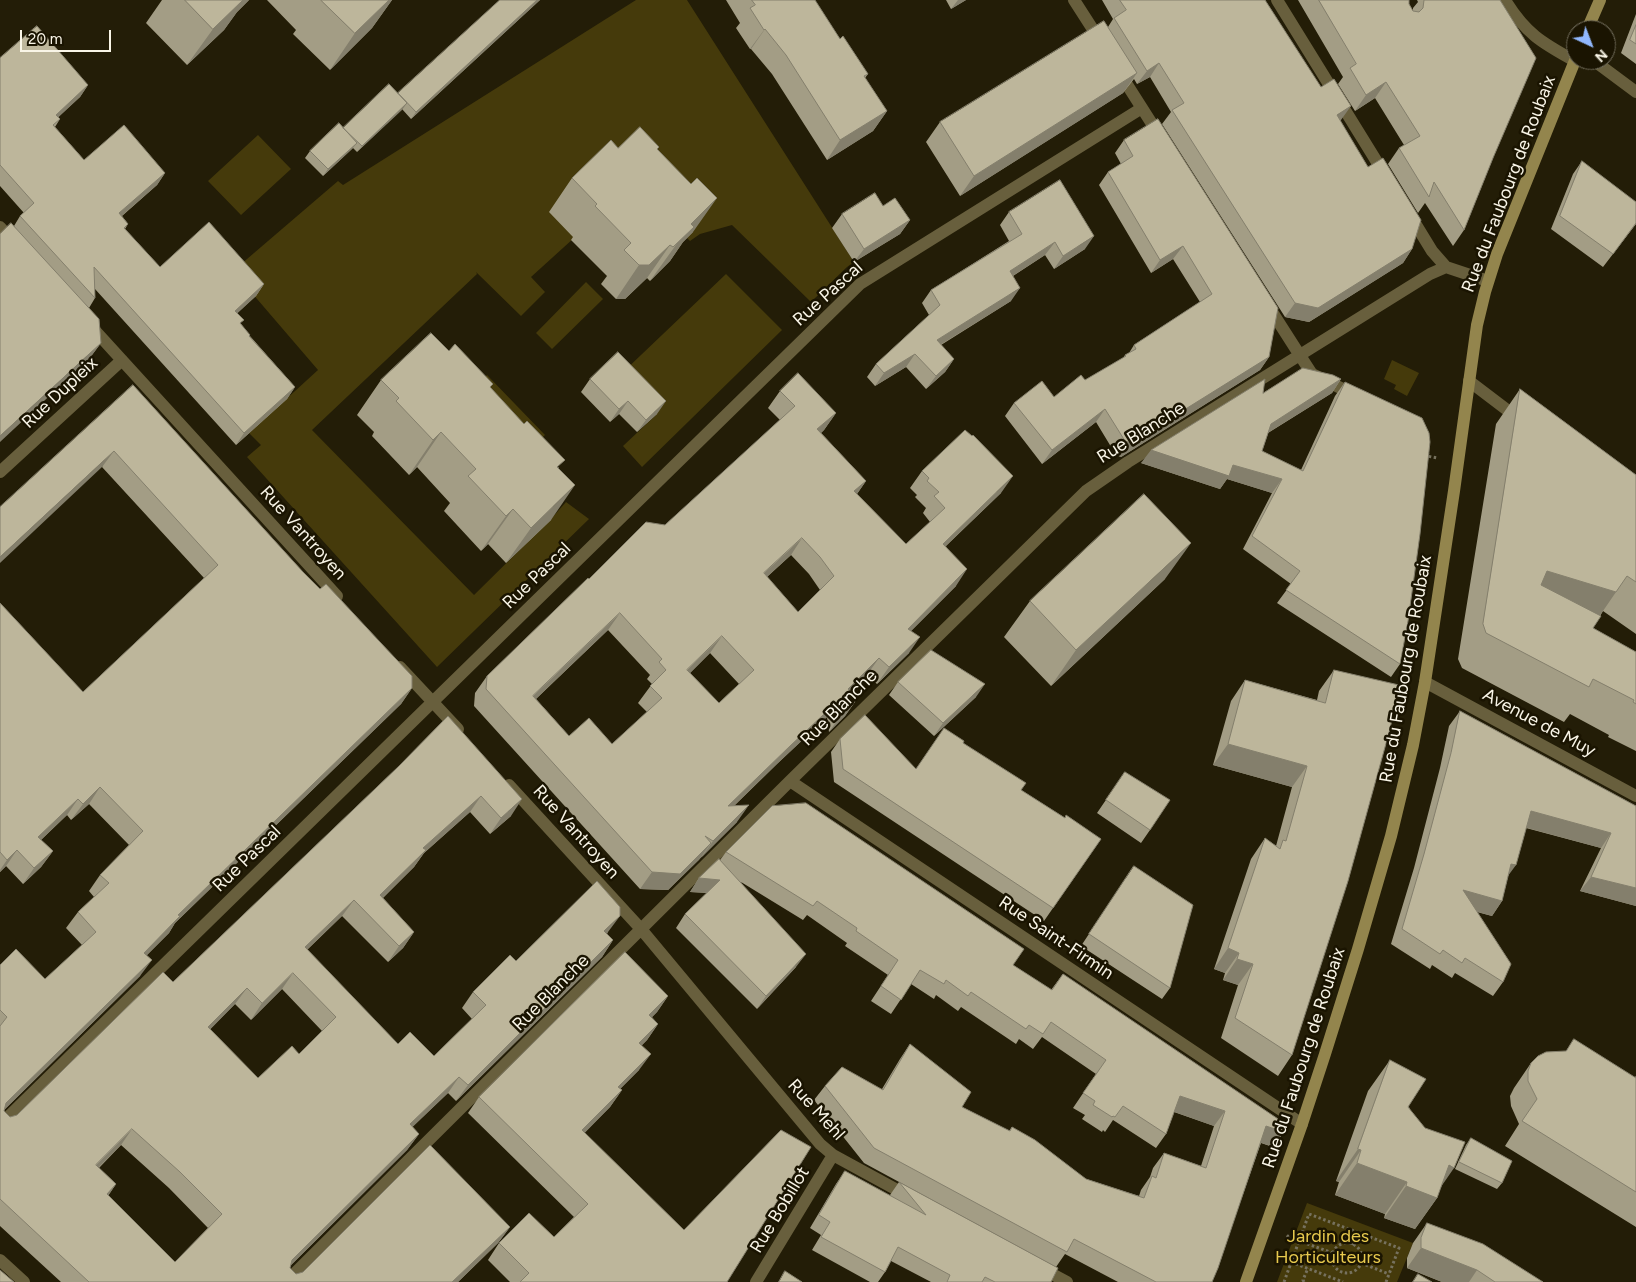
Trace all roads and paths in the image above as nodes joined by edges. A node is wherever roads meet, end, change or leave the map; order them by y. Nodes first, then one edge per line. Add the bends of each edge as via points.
1 (1074, 0) edge
2 (1277, 0) edge
3 (1505, 0) edge
4 (1600, 0) edge
5 (1591, 20) edge
6 (1566, 55) edge
7 (1571, 70) edge
8 (1606, 70) edge
9 (1636, 92) edge
10 (1142, 108) junction
11 (1168, 150) edge
12 (1391, 184) edge
13 (1401, 200) edge
14 (0, 227) edge
15 (24, 253) edge
16 (1446, 267) junction
17 (1488, 281) junction
18 (1258, 290) edge
19 (83, 317) edge
20 (1299, 354) junction
21 (122, 360) junction
22 (1469, 381) junction
23 (1365, 400) edge
24 (1532, 430) edge
25 (0, 472) edge
26 (342, 602) edge
27 (395, 660) edge
28 (1425, 682) junction
29 (432, 702) junction
30 (464, 737) edge
31 (498, 773) edge
32 (790, 781) junction
33 (1636, 796) edge
34 (641, 929) junction
35 (1302, 1124) junction
36 (0, 1126) edge
37 (833, 1155) junction
38 (922, 1203) edge
39 (1357, 1232) junction
40 (1299, 1240) junction
41 (1284, 1245) dead end
42 (1352, 1245) junction
43 (1333, 1253) junction
44 (1025, 1259) edge
45 (0, 1260) edge
46 (1291, 1262) junction
47 (1361, 1263) junction
48 (1308, 1268) junction
49 (1389, 1274) junction
50 (1338, 1281) edge
51 (24, 1282) edge
52 (286, 1282) edge
53 (756, 1282) edge
54 (1067, 1282) edge
55 (1246, 1282) edge
56 (1284, 1282) edge
57 (1304, 1282) edge
58 (1344, 1282) edge
59 (1386, 1282) edge

1 - 10 street
2 - 12 street
3 - 6 street via 1532,35
4 - 5 main road
7 - 17 main road, Rue du Faubourg de Roubaix
8 - 9 street
10 - 11 street
10 - 29 street, Rue Pascal via 860,284
13 - 16 street
14 - 15 street
16 - 17 street
16 - 20 street, Rue Blanche
17 - 22 main road, Rue du Faubourg de Roubaix via 1477,325
18 - 20 street
19 - 21 street, Rue Vantroyen
20 - 23 street via 1312,374
20 - 32 street, Rue Blanche via 1086,491
21 - 25 street, Rue Dupleix
21 - 26 street, Rue Vantroyen
22 - 24 street
22 - 28 main road, Rue du Faubourg de Roubaix
27 - 29 street
28 - 33 street, Avenue de Muy
28 - 35 main road, Rue du Faubourg de Roubaix via 1384,862
29 - 30 street
29 - 36 street, Rue Pascal
31 - 34 street, Rue Vantroyen
32 - 34 street, Rue Blanche
32 - 35 street, Rue Saint-Firmin
34 - 37 street, Rue Mehl via 820,1144
34 - 52 street, Rue Blanche
35 - 55 main road, Rue du Faubourg de Roubaix
37 - 38 street, Rue Mehl
37 - 53 street, Rue Bobillot
39 - 40 path via 1309,1214
39 - 42 path
39 - 49 path via 1399,1248
40 - 41 path via 1288,1236
40 - 43 path
40 - 46 path
42 - 43 path via 1340,1244
42 - 47 path via 1361,1254
43 - 47 path via 1333,1265 1340,1272 1354,1272
44 - 54 street
45 - 51 street
46 - 48 path
46 - 56 path
47 - 49 path
48 - 50 path
48 - 57 path
49 - 59 path
50 - 58 path

